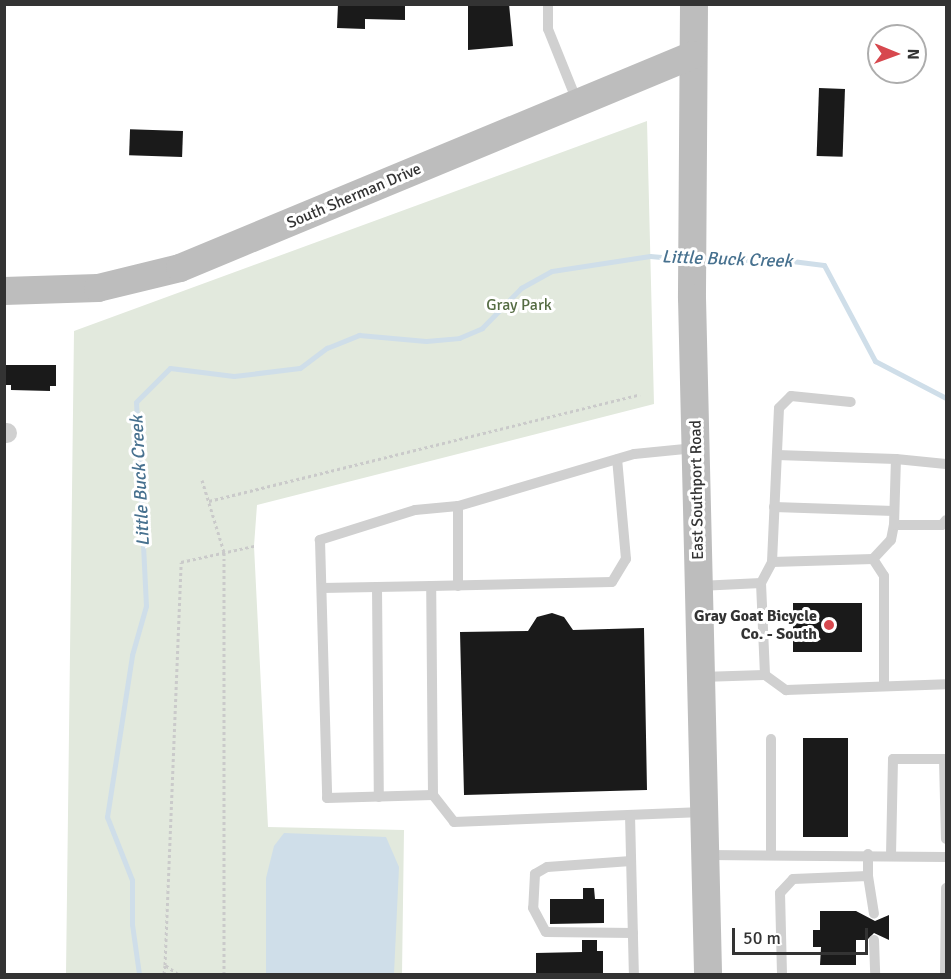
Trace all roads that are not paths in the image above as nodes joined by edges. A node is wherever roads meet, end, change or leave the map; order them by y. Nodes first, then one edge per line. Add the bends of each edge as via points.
1 (548, 4) edge
2 (694, 4) edge
3 (693, 55) junction
4 (578, 103) junction
5 (4, 291) edge
6 (851, 402) dead end
7 (696, 448) junction
8 (777, 455) junction
9 (617, 459) junction
10 (896, 459) junction
11 (946, 464) edge
12 (458, 506) junction
13 (774, 507) junction
14 (894, 511) junction
15 (946, 520) edge
16 (894, 525) junction
17 (873, 559) junction
18 (772, 562) junction
19 (761, 583) junction
20 (431, 586) junction
21 (458, 586) junction
22 (699, 586) junction
23 (377, 587) junction
24 (322, 588) junction
25 (765, 675) junction
26 (701, 677) junction
27 (946, 684) edge
28 (884, 686) junction
29 (771, 739) dead end
30 (433, 795) junction
31 (379, 797) junction
32 (703, 812) junction
33 (630, 815) junction
34 (946, 838) edge
35 (705, 855) junction
36 (771, 855) junction
37 (868, 855) junction
38 (891, 855) junction
39 (946, 858) edge
40 (631, 861) junction
41 (868, 876) junction
42 (946, 888) edge
43 (874, 914) dead end
44 (633, 933) junction
45 (874, 940) dead end
46 (634, 975) edge
47 (708, 975) edge
48 (782, 975) edge
49 (875, 975) edge
50 (945, 975) edge

1 - 4 lane via 548,29
2 - 3 main road, East Southport Road
3 - 4 main road, South Sherman Drive
3 - 7 main road, East Southport Road
4 - 5 main road, South Sherman Drive via 180,268 98,288
6 - 8 lane via 791,396 779,408
7 - 9 lane
7 - 22 main road, East Southport Road
8 - 10 lane
8 - 13 lane
9 - 12 lane
9 - 21 lane via 626,559 612,582
10 - 11 lane
10 - 14 lane
12 - 21 lane
12 - 24 lane via 415,510 320,540
13 - 14 lane
13 - 18 lane
14 - 16 lane
15 - 16 lane via 942,525
16 - 17 lane via 891,540
17 - 18 lane
17 - 28 lane via 884,576
18 - 19 lane
19 - 22 lane
19 - 25 lane
20 - 21 lane
20 - 23 lane
20 - 30 lane
22 - 26 main road, East Southport Road
23 - 24 lane
23 - 31 lane
24 - 31 lane via 327,798
25 - 26 lane
25 - 28 lane via 786,690
26 - 32 main road, East Southport Road
27 - 28 lane
29 - 36 lane
30 - 31 lane
30 - 33 lane via 454,822
32 - 33 lane
32 - 35 main road, East Southport Road
33 - 40 lane
34 - 38 lane via 944,759 893,759
35 - 36 lane
35 - 47 main road, East Southport Road
36 - 37 lane
37 - 38 lane
37 - 41 lane
38 - 39 lane
40 - 44 lane
40 - 44 lane via 547,867 535,874 532,908 546,932
41 - 43 lane
41 - 48 lane via 793,879 780,893
42 - 50 lane
44 - 46 lane
45 - 49 lane

